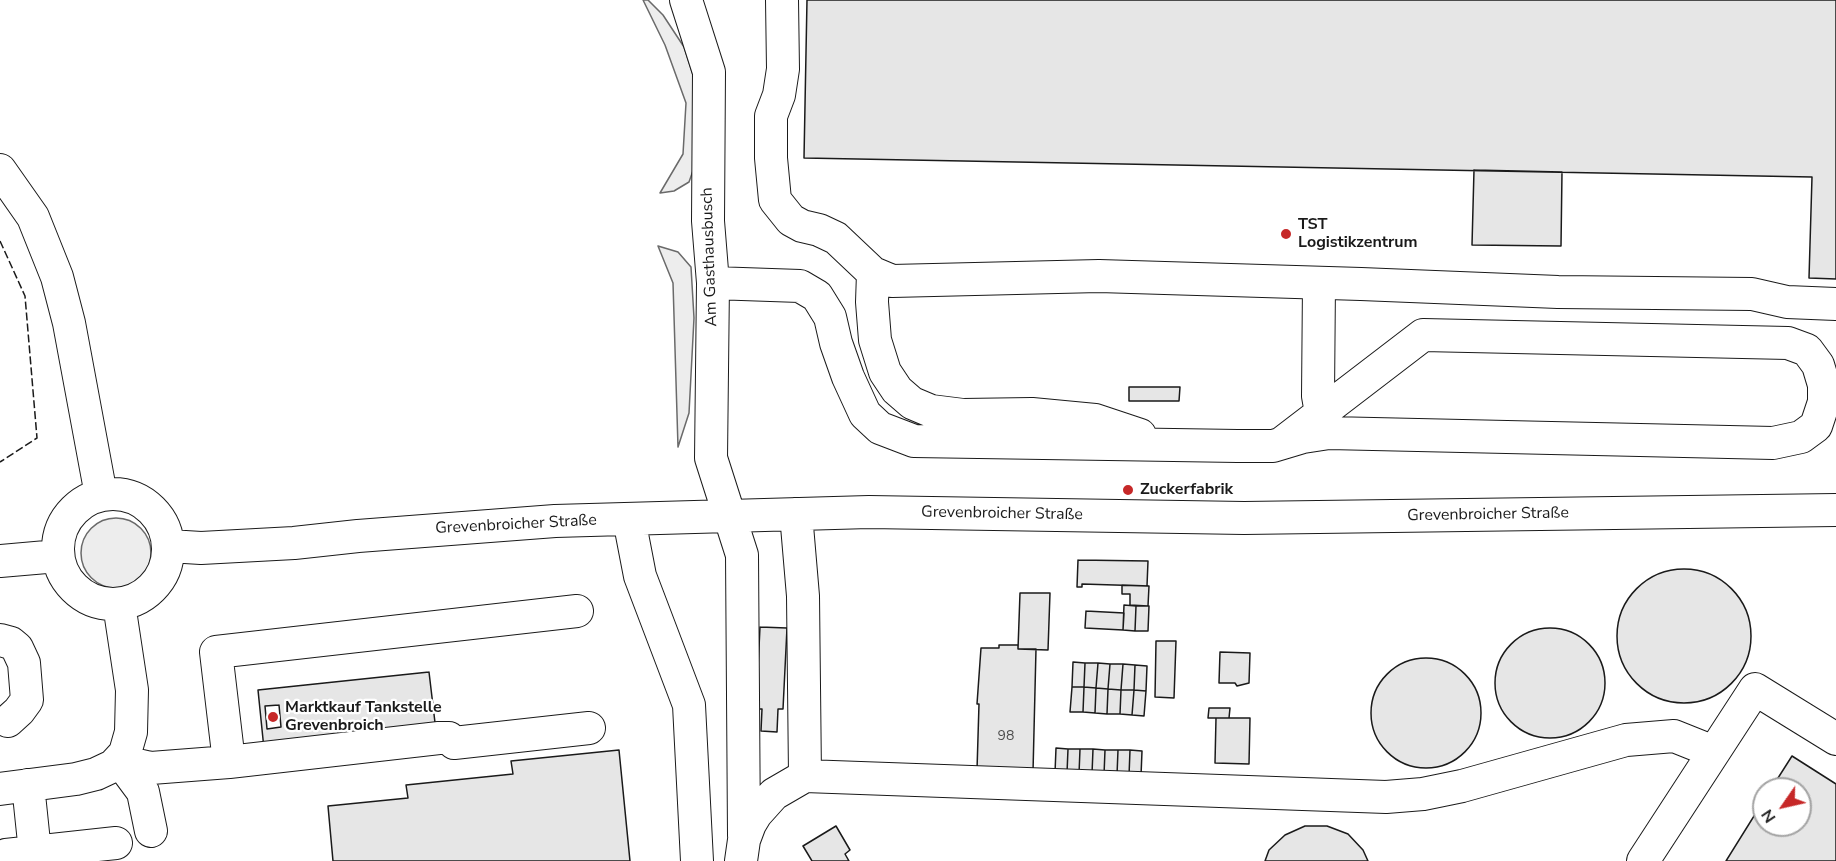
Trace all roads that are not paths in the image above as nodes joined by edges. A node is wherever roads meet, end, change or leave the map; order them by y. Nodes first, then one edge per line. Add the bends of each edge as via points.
1 (686, 0) edge
2 (782, 0) edge
3 (0, 170) edge
4 (873, 273) junction
5 (714, 283) junction
6 (1319, 283) junction
7 (1836, 304) edge
8 (1321, 413) junction
9 (1282, 443) junction
10 (1166, 445) junction
11 (101, 495) junction
12 (1836, 510) edge
13 (796, 514) junction
14 (729, 516) junction
15 (629, 519) junction
16 (169, 546) junction
17 (58, 556) junction
18 (0, 561) edge
19 (119, 604) junction
20 (577, 611) dead end
21 (0, 640) edge
22 (8, 721) dead end
23 (589, 728) dead end
24 (1836, 739) edge
25 (1714, 752) junction
26 (120, 761) junction
27 (229, 762) junction
28 (805, 776) junction
29 (14, 787) edge
30 (151, 831) dead end
31 (116, 843) dead end
32 (743, 851) edge
33 (21, 856) edge
34 (697, 861) edge
35 (1643, 861) edge

1 - 5 street, Am Gasthausbusch via 709,72 708,221
2 - 4 street via 783,69 780,95 771,117 774,200 791,220 836,238
3 - 11 street via 33,217 57,277
4 - 6 street via 892,281 1099,276
4 - 10 street via 875,340 885,372 912,403 931,411 963,415 1032,414 1095,420
5 - 10 street via 800,286 817,296 830,317 844,365 865,414 880,428 914,441
5 - 14 street, Am Gasthausbusch via 711,458
6 - 7 street via 1752,294 1787,302
6 - 8 street
8 - 9 street
8 - 9 street via 1423,335 1788,344 1807,351 1818,365 1824,385 1824,402 1816,426 1802,437 1773,443 1329,434
9 - 10 street via 1238,447
11 - 16 street via 123,494 146,504 162,523
11 - 17 street via 81,503 67,518 59,536
12 - 13 street, Grevenbroicher Straße via 1244,518
13 - 14 street, Grevenbroicher Straße
13 - 28 street via 803,596
14 - 15 street, Grevenbroicher Straße
14 - 32 street, Am Gasthausbusch via 742,555
15 - 16 street, Grevenbroicher Straße via 555,521 201,548
15 - 34 street via 640,576 689,705
16 - 19 street via 167,563 156,585 135,600
17 - 18 street
17 - 19 street via 65,576 79,592 98,602
19 - 26 street via 132,706 129,743
20 - 27 street via 216,652
21 - 22 street via 14,645 24,663 27,700
23 - 27 street via 454,743 449,738 439,738
24 - 25 street via 1755,689
25 - 28 street via 1674,736 1626,740 1462,786 1386,797
25 - 35 street
26 - 27 street via 151,768
26 - 29 street via 87,776
26 - 30 street via 143,792
28 - 32 street via 764,804 750,825
29 - 33 street
31 - 33 street

